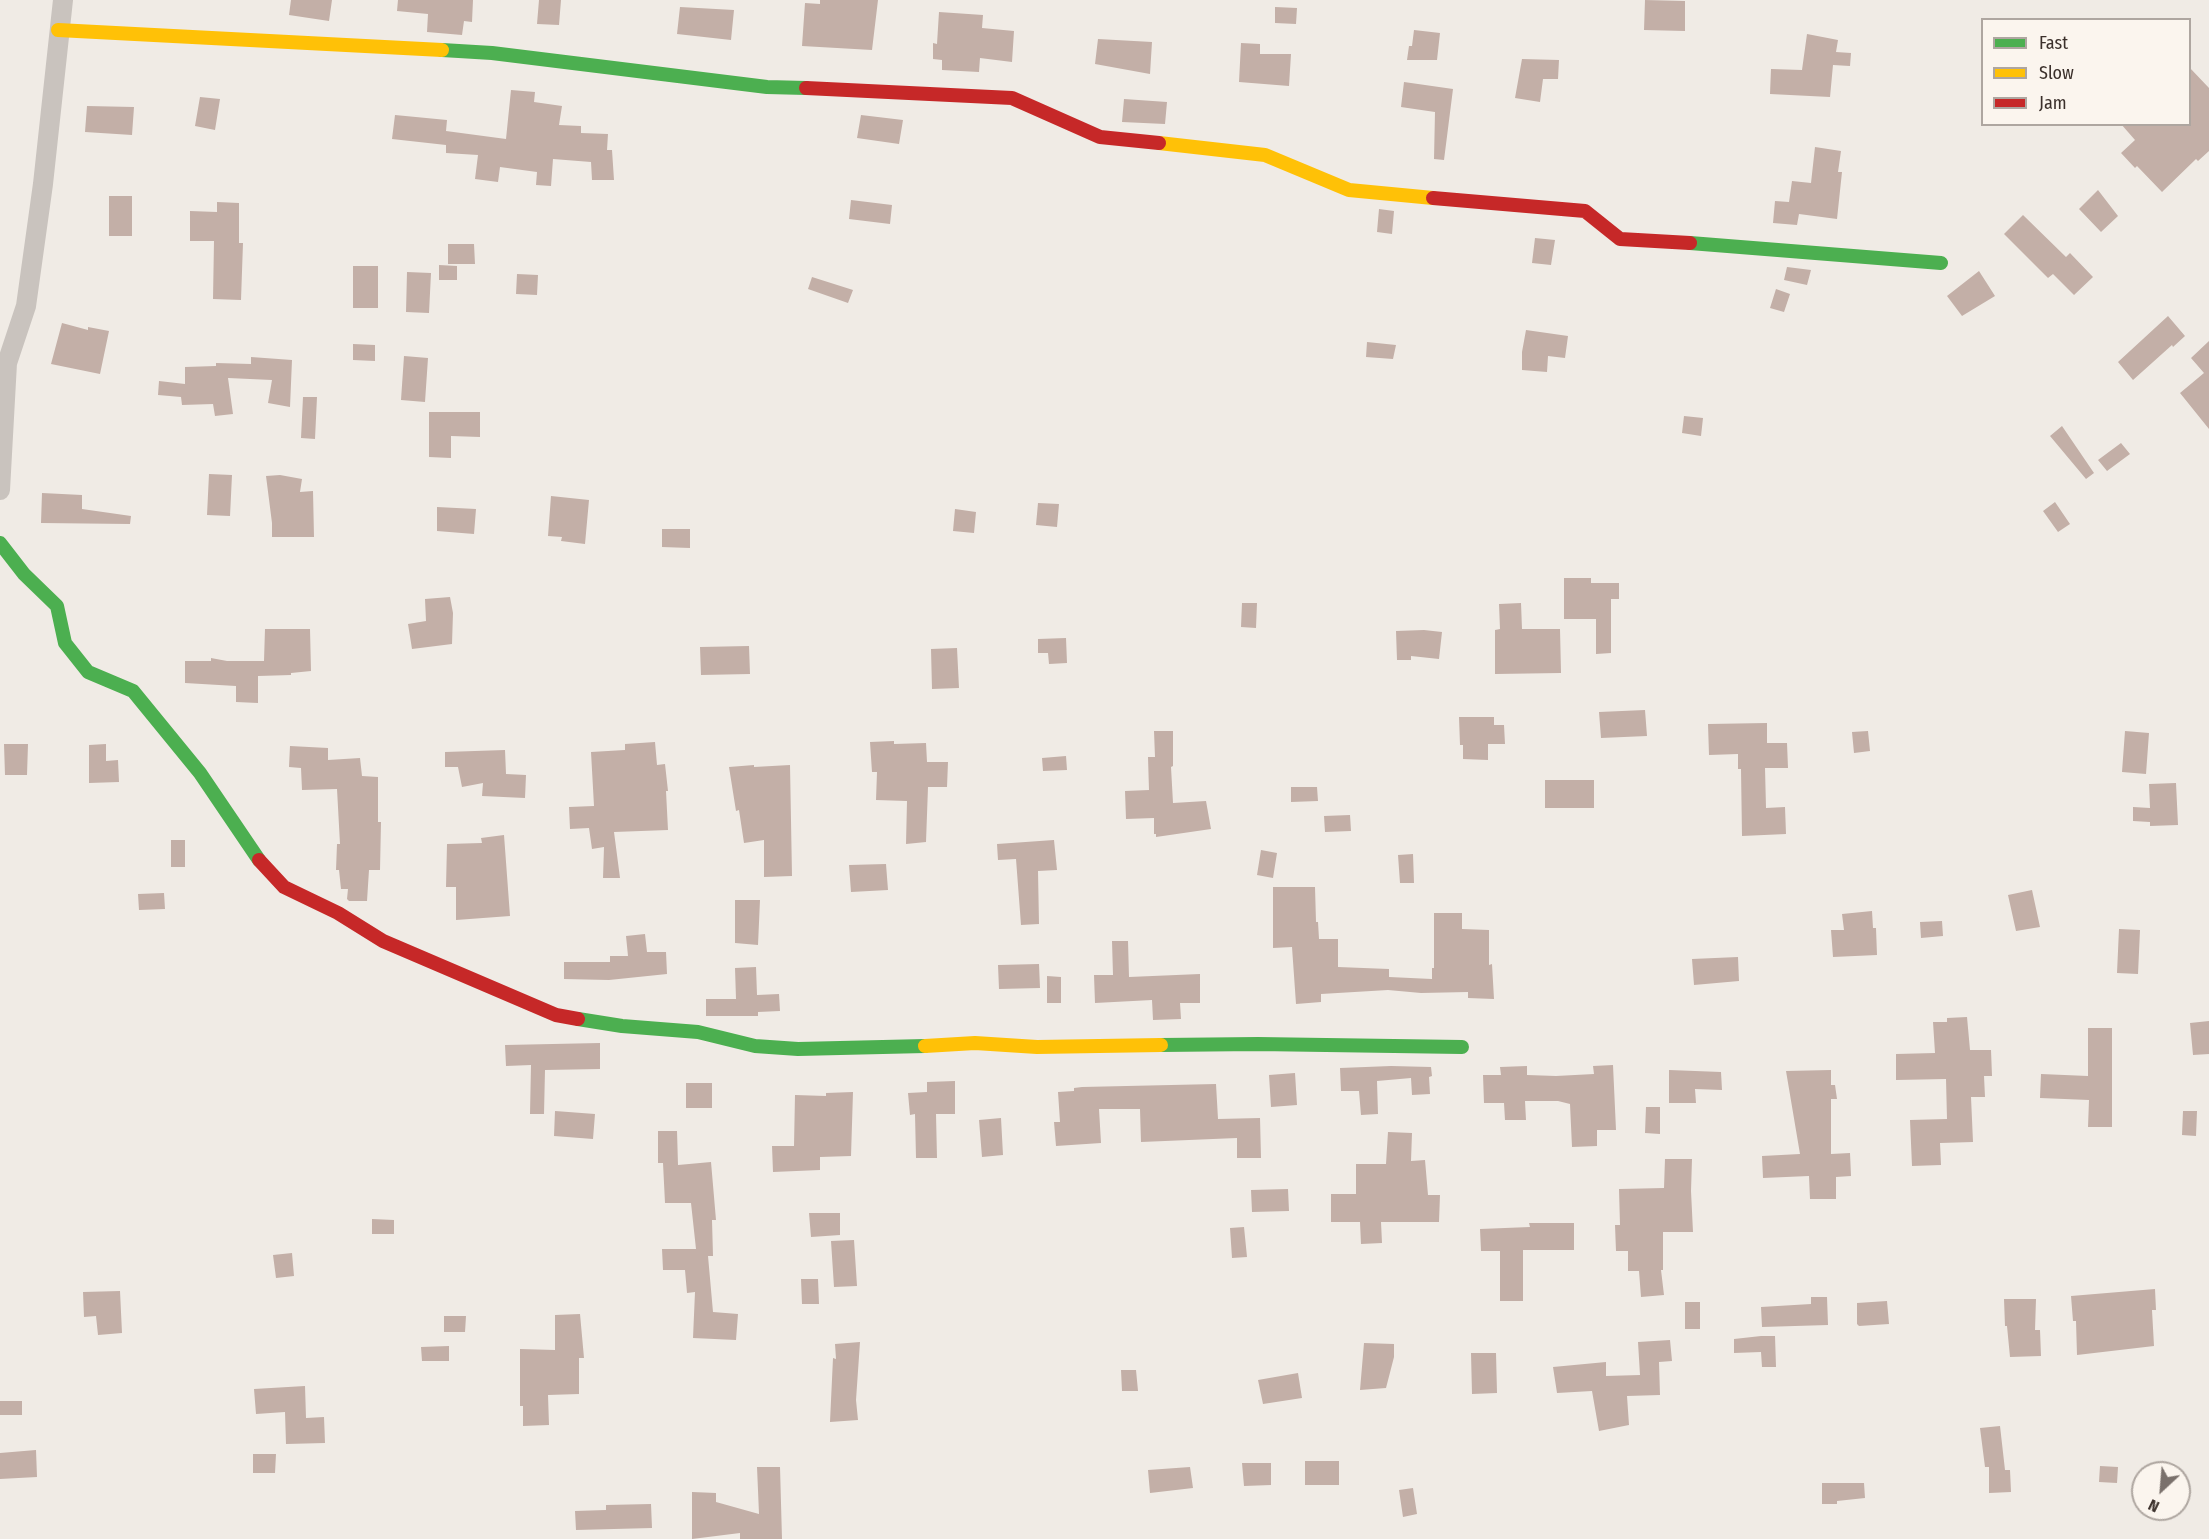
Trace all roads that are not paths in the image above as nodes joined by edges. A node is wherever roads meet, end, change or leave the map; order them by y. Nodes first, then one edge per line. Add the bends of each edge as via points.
1 (63, 0) edge
2 (58, 30) junction
3 (1941, 263) dead end
4 (0, 490) edge
5 (0, 543) edge
6 (1462, 1047) dead end

1 - 2 street
2 - 3 street via 492,52 767,87 1012,98 1100,137 1265,155 1349,190 1586,212 1620,239
2 - 4 street via 26,306 7,363
5 - 6 street via 24,574 57,606 65,644 88,672 133,691 200,773 256,856 284,887 393,945 556,1015 622,1026 698,1032 755,1046 798,1049 975,1043 1038,1047

